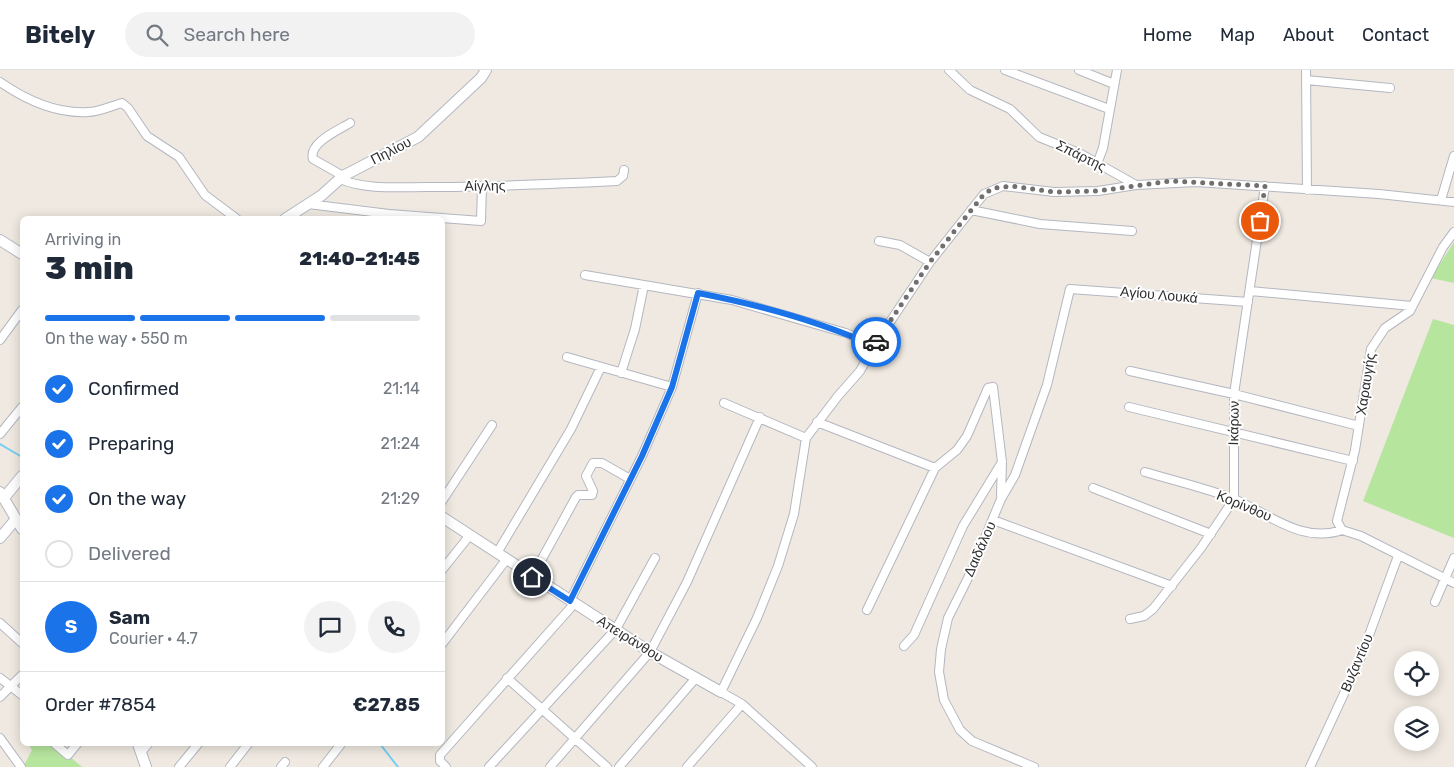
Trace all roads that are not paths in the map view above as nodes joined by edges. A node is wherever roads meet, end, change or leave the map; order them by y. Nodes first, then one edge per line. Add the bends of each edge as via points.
1 (486, 70) edge
2 (949, 70) edge
3 (1005, 70) edge
4 (1078, 70) edge
5 (1117, 70) edge
6 (1306, 70) edge
7 (1306, 80) junction
8 (0, 82) edge
9 (1114, 84) junction
10 (1390, 88) dead end
11 (1109, 109) junction
12 (350, 123) dead end
13 (1454, 156) edge
14 (1098, 164) junction
15 (624, 170) dead end
16 (342, 178) junction
17 (1136, 184) junction
18 (482, 186) junction
19 (1265, 186) junction
20 (1307, 190) junction
21 (1441, 200) junction
22 (1454, 202) edge
23 (308, 204) junction
24 (971, 210) junction
25 (233, 216) edge
26 (289, 216) edge
27 (415, 216) edge
28 (445, 218) edge
29 (1132, 231) dead end
30 (1454, 232) edge
31 (0, 240) edge
32 (879, 241) dead end
33 (20, 253) edge
34 (930, 262) junction
35 (585, 275) dead end
36 (644, 285) junction
37 (1070, 289) joint
38 (1250, 291) junction
39 (698, 293) junction
40 (1248, 302) junction
41 (1412, 306) junction
42 (20, 313) edge
43 (0, 340) edge
44 (874, 346) junction
45 (567, 356) dead end
46 (601, 367) junction
47 (1130, 371) dead end
48 (621, 373) junction
49 (672, 387) junction
50 (1234, 394) junction
51 (724, 404) dead end
52 (1130, 407) dead end
53 (20, 410) edge
54 (760, 417) junction
55 (817, 422) junction
56 (492, 425) dead end
57 (1359, 426) junction
58 (1233, 430) junction
59 (0, 434) edge
60 (806, 438) junction
61 (1352, 461) junction
62 (1002, 462) junction
63 (935, 468) junction
64 (1145, 472) dead end
65 (20, 478) edge
66 (630, 479) junction
67 (1093, 488) dead end
68 (2, 495) edge
69 (445, 496) edge
70 (1001, 499) junction
71 (1234, 499) junction
72 (16, 519) junction
73 (445, 519) edge
74 (993, 520) junction
75 (20, 526) edge
76 (1342, 530) junction
77 (1211, 534) junction
78 (470, 535) junction
79 (0, 538) edge
80 (497, 553) junction
81 (1398, 556) junction
82 (655, 558) dead end
83 (1454, 558) edge
84 (506, 560) junction
85 (445, 566) edge
86 (532, 577) junction
87 (1446, 579) junction
88 (1454, 583) edge
89 (1172, 586) junction
90 (1435, 602) dead end
91 (572, 603) junction
92 (867, 610) dead end
93 (1130, 619) dead end
94 (0, 624) edge
95 (616, 629) junction
96 (445, 639) edge
97 (20, 641) edge
98 (904, 646) dead end
99 (650, 652) junction
100 (20, 677) edge
101 (0, 678) edge
102 (508, 678) junction
103 (695, 679) junction
104 (11, 687) junction
105 (721, 692) junction
106 (20, 694) edge
107 (0, 697) edge
108 (742, 704) junction
109 (543, 709) junction
110 (0, 738) edge
111 (576, 738) junction
112 (57, 746) edge
113 (75, 746) edge
114 (196, 746) edge
115 (246, 746) edge
116 (339, 746) edge
117 (6, 747) junction
118 (142, 747) edge
119 (0, 754) edge
120 (21, 767) edge
121 (146, 767) edge
122 (179, 767) edge
123 (230, 767) edge
124 (323, 767) edge
125 (446, 767) edge
126 (489, 767) edge
127 (550, 767) edge
128 (607, 767) edge
129 (619, 767) edge
130 (687, 767) edge
131 (812, 767) edge
132 (1034, 767) edge
133 (1310, 767) edge

1 - 16 street, Πηλίου via 418,137
2 - 14 street, Σπάρτης via 970,90 1010,109 1040,137
3 - 11 street
4 - 9 street
5 - 9 street
6 - 7 street
7 - 10 street
7 - 20 street
8 - 25 street via 31,103 48,107 89,112 122,104 147,136 179,157 205,195
9 - 11 street
11 - 14 street
12 - 16 street, Αίγλης via 322,140 312,155 313,159
13 - 21 street
14 - 17 street, Σπάρτης
15 - 18 street, Αίγλης via 617,181
16 - 18 street, Αίγλης via 380,186
16 - 23 street, Πηλίου
17 - 19 street via 1170,181
17 - 24 street via 1098,191 1054,192 1003,186 984,194
18 - 28 street via 481,221
19 - 20 street
19 - 38 street, Ικάρων
20 - 21 street
21 - 22 street
23 - 26 street, Πηλίου
23 - 27 street
24 - 29 street via 1040,224
24 - 34 street
30 - 41 street, Χαραυγής
31 - 33 street
32 - 34 street via 900,245
34 - 44 street
35 - 36 street
36 - 39 street
36 - 48 street
37 - 40 street, Αγίου Λουκά
37 - 70 street, Δαιδάλου via 1047,385 1015,475
38 - 40 street, Ικάρων
38 - 41 street
39 - 44 street via 767,309 846,333
39 - 49 street
40 - 50 street, Ικάρων
41 - 57 street, Χαραυγής via 1410,311 1385,328 1371,349
42 - 43 street
44 - 55 street via 860,371
45 - 46 street
46 - 48 street
46 - 80 street via 571,429
47 - 50 street
48 - 49 street
49 - 66 street
50 - 57 street
50 - 58 street, Ικάρων
51 - 54 street
52 - 58 street
53 - 59 street
54 - 60 street
54 - 99 street via 687,582
55 - 60 street
55 - 63 street
56 - 69 street
57 - 61 street, Χαραυγής
58 - 61 street
58 - 71 street, Ικάρων
60 - 105 street via 794,514 778,566
61 - 76 street, Χαραυγής via 1337,521
62 - 63 street via 993,387 988,388 968,436
62 - 70 street
62 - 98 street via 963,526 914,635
63 - 92 street
64 - 71 street, Κορίνθου
65 - 68 street
66 - 86 street via 602,463 593,463 586,476 592,495 576,497
66 - 91 street
67 - 77 street
68 - 72 street
70 - 74 street, Δαιδάλου
71 - 76 street, Κορίνθου via 1311,535 1328,535
71 - 77 street
72 - 75 street
72 - 79 street
73 - 78 street, Απειράνθου
74 - 89 street
74 - 132 street, Δαιδάλου via 948,618 941,649 941,688 954,720 972,741
76 - 81 street via 1361,536
77 - 89 street
78 - 80 street, Απειράνθου
78 - 85 street
80 - 84 street, Απειράνθου
81 - 87 street
81 - 133 street, Βυζαντίου via 1361,657
82 - 95 street
83 - 87 street
84 - 86 street, Απειράνθου
84 - 96 street
86 - 91 street, Απειράνθου
87 - 88 street
87 - 90 street
89 - 93 street via 1153,609 1144,616
91 - 95 street, Απειράνθου
91 - 102 street
94 - 97 street
95 - 99 street, Απειράνθου
95 - 109 street
99 - 103 street, Απειράνθου
99 - 111 street
100 - 104 street
101 - 104 street
102 - 109 street
102 - 125 street via 440,755 440,761
103 - 105 street, Απειράνθου
103 - 129 street
104 - 106 street
104 - 107 street
105 - 108 street, Απειράνθου
108 - 130 street
108 - 131 street, Απειράνθου
109 - 111 street
109 - 126 street
110 - 117 street
111 - 127 street
111 - 128 street
112 - 113 street via 68,755
114 - 122 street
115 - 123 street
116 - 124 street
117 - 119 street
117 - 120 street
118 - 121 street

